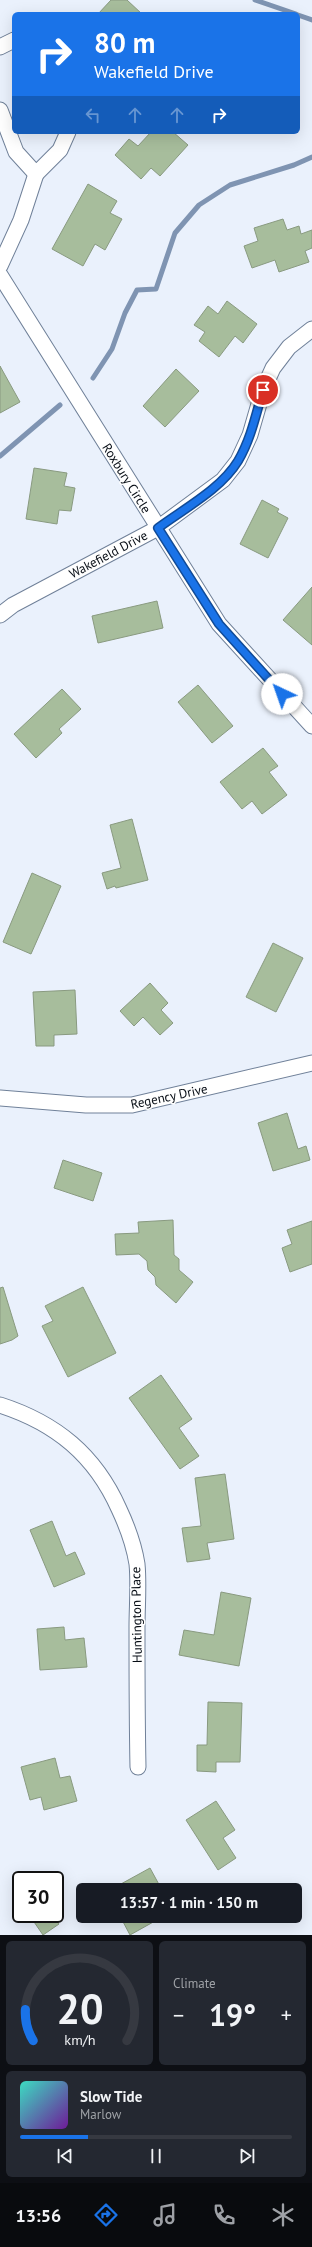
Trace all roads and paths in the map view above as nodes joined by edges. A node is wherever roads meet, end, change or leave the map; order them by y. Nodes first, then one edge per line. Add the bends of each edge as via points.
1 (12, 41) edge
2 (0, 47) edge
3 (0, 110) edge
4 (67, 134) edge
5 (36, 174) junction
6 (0, 266) edge
7 (0, 275) edge
8 (312, 329) edge
9 (158, 528) junction
10 (0, 615) edge
11 (312, 726) edge
12 (312, 1063) edge
13 (0, 1098) edge
14 (0, 1406) edge
15 (138, 1767) dead end

1 - 2 street
3 - 5 street via 16,152
4 - 5 street via 60,150
5 - 6 street via 21,220
7 - 9 street, Roxbury Circle
8 - 9 street, Wakefield Drive via 289,347 273,368 263,390 250,435 238,461 223,480
9 - 10 street, Wakefield Drive via 12,605
9 - 11 street, Roxbury Circle via 219,624
12 - 13 street, Regency Drive via 132,1105
14 - 15 street, Huntington Place via 25,1413 71,1442 94,1466 113,1495 127,1526 137,1563

